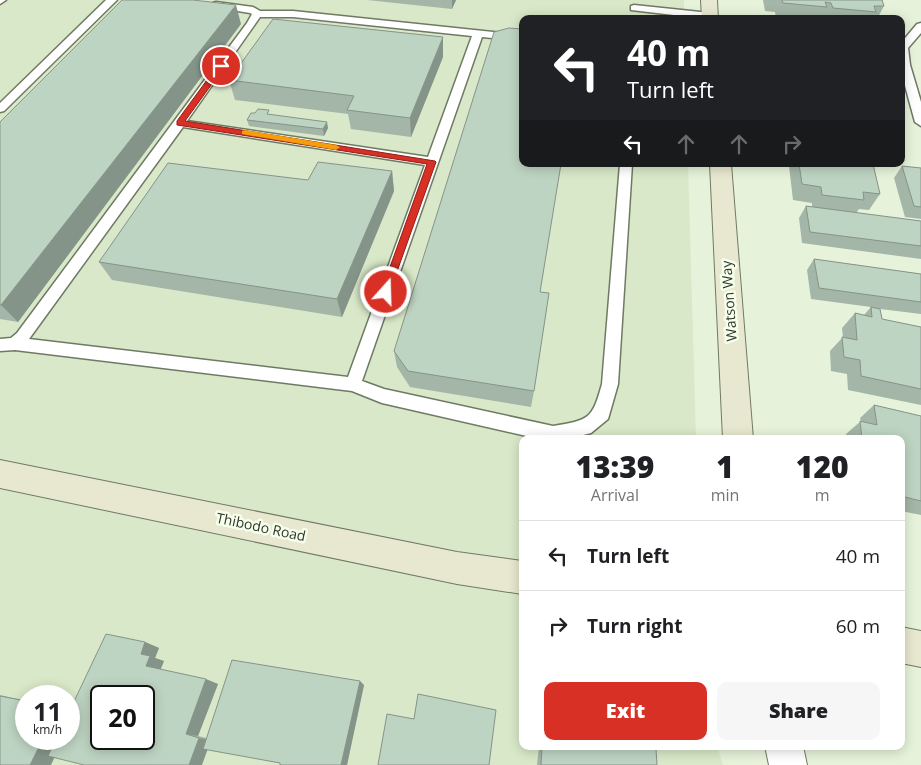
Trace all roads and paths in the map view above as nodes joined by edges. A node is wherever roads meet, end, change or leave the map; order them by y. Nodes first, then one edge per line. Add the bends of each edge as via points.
1 (112, 0) edge
2 (206, 4) edge
3 (634, 8) dead end
4 (710, 12) edge
5 (257, 14) junction
6 (921, 26) edge
7 (478, 33) junction
8 (519, 38) edge
9 (905, 45) edge
10 (905, 65) edge
11 (0, 109) edge
12 (921, 122) edge
13 (180, 123) junction
14 (432, 162) junction
15 (626, 167) edge
16 (720, 167) edge
17 (7, 344) edge
18 (353, 384) junction
19 (738, 435) edge
20 (0, 474) edge
21 (519, 578) edge
22 (905, 646) edge
23 (921, 650) edge
24 (785, 750) edge
25 (788, 765) edge

1 - 11 lane
2 - 5 lane via 253,10
3 - 4 lane
5 - 7 lane via 293,14
5 - 13 lane
6 - 9 lane
7 - 8 lane
7 - 14 lane
10 - 12 lane
13 - 14 lane
13 - 17 lane via 22,337
14 - 18 lane
15 - 18 lane via 610,384 602,414 585,428 554,434 382,396
16 - 19 street, Watson Way
17 - 18 lane
20 - 21 street, Thibodo Road via 457,568
22 - 23 street
24 - 25 street

